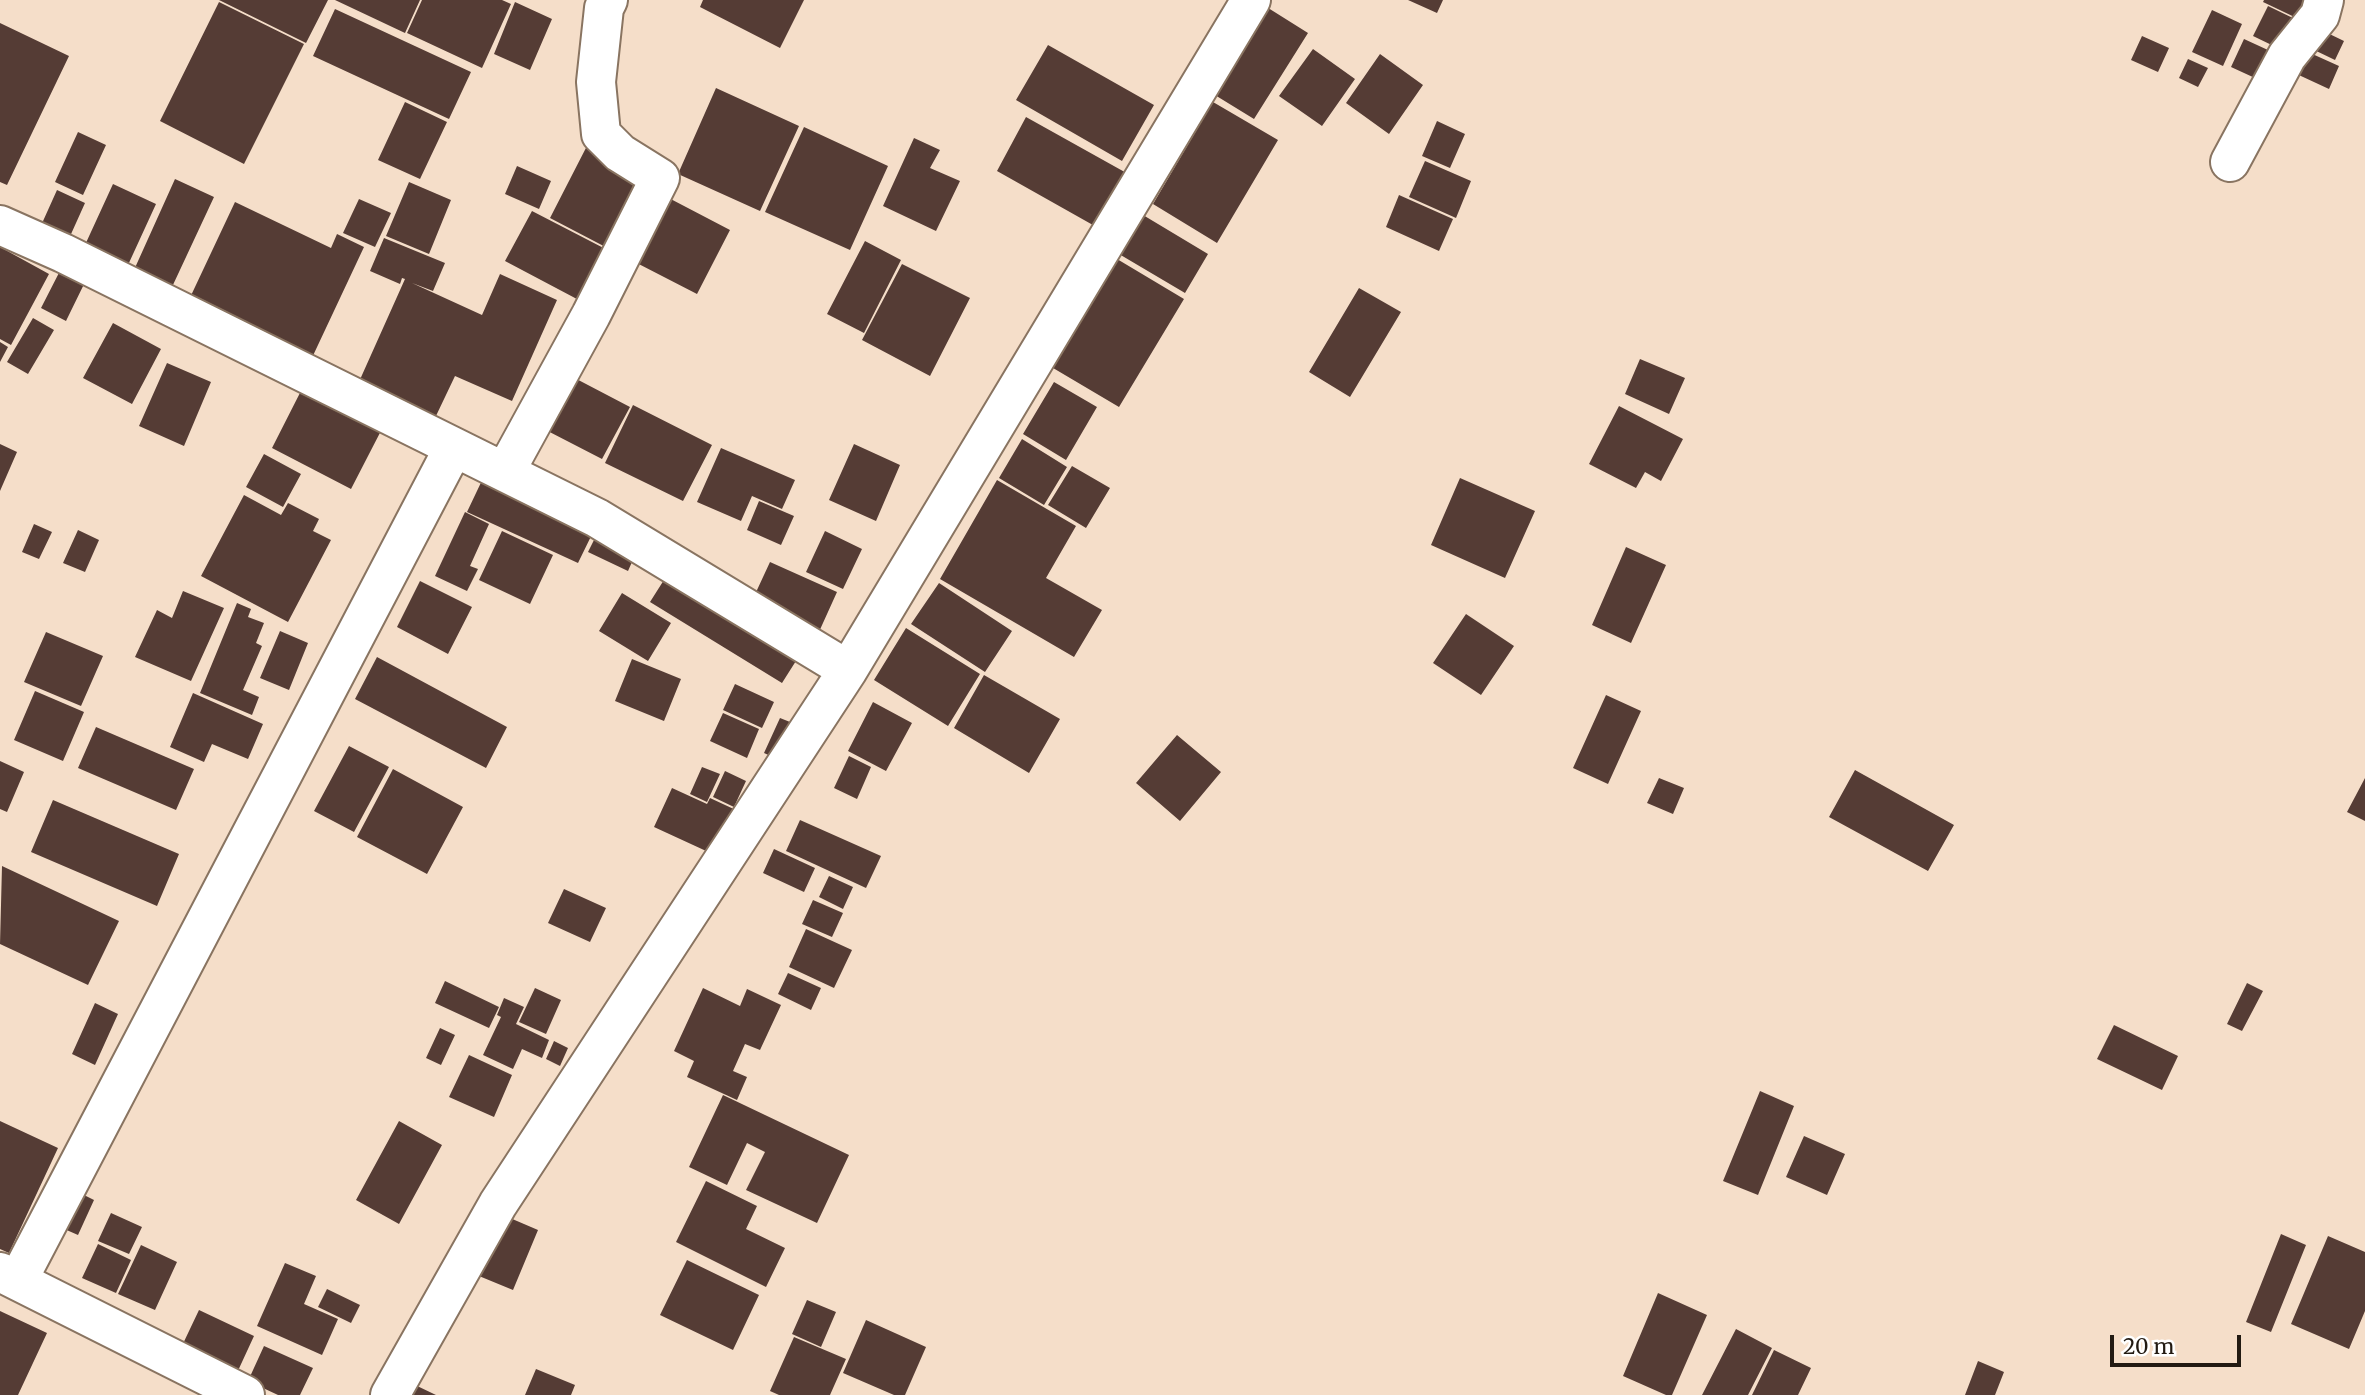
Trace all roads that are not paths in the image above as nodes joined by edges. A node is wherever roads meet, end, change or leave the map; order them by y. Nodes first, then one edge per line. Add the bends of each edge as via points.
1 (608, 0) edge
2 (1251, 0) edge
3 (2324, 0) edge
4 (2230, 162) dead end
5 (0, 225) edge
6 (454, 447) junction
7 (505, 472) junction
8 (848, 670) junction
9 (9, 1276) edge
10 (245, 1395) edge
11 (390, 1395) edge

1 - 7 street via 596,82 601,134 620,153 660,178
2 - 8 street
3 - 4 street via 2320,15 2287,56
5 - 6 street
6 - 7 street
6 - 9 street
7 - 8 street via 597,518
8 - 11 street via 498,1204
9 - 10 street

